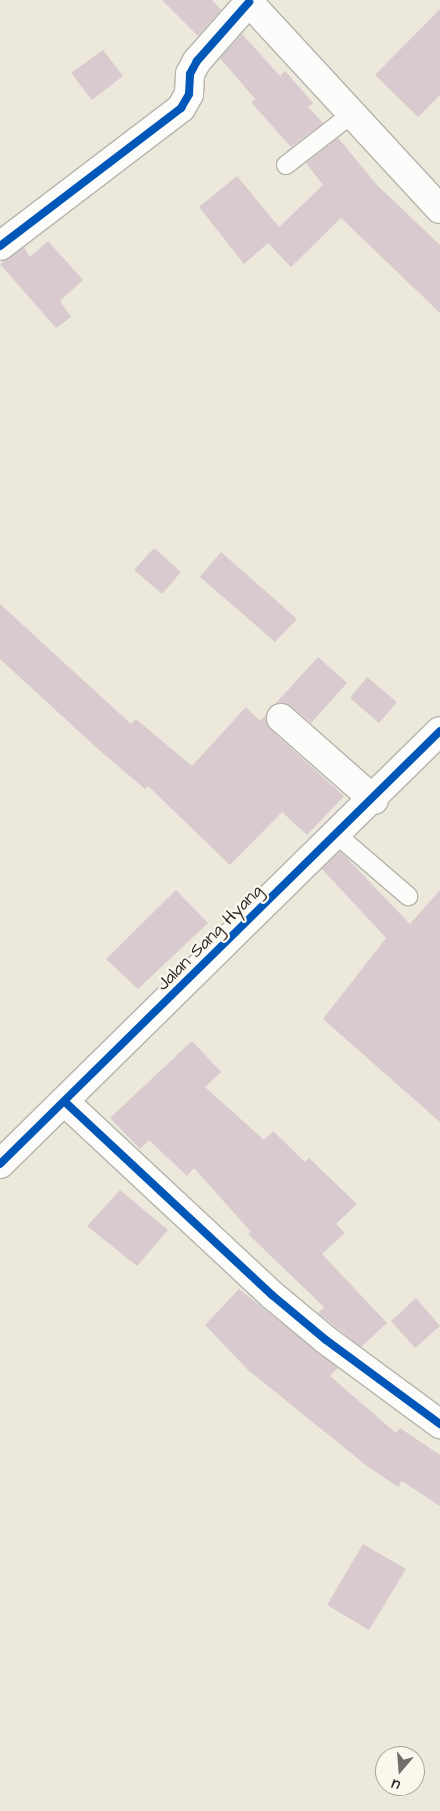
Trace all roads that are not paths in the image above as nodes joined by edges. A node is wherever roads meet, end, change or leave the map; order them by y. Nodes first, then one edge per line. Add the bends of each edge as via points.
1 (248, 1) edge
2 (352, 114) junction
3 (286, 165) dead end
4 (440, 209) edge
5 (0, 246) edge
6 (282, 718) dead end
7 (440, 731) edge
8 (374, 800) junction
9 (337, 835) junction
10 (408, 896) dead end
11 (65, 1102) junction
12 (0, 1164) edge
13 (440, 1424) edge

1 - 2 street
1 - 5 street via 197,61 190,74 189,94 181,108
2 - 3 lane
2 - 4 street
6 - 8 street
7 - 8 street, Jalan Sang Hyang
8 - 9 street, Jalan Sang Hyang
9 - 10 lane
9 - 11 street, Jalan Sang Hyang
11 - 12 street, Jalan Sang Hyang
11 - 13 street via 272,1295 326,1340

